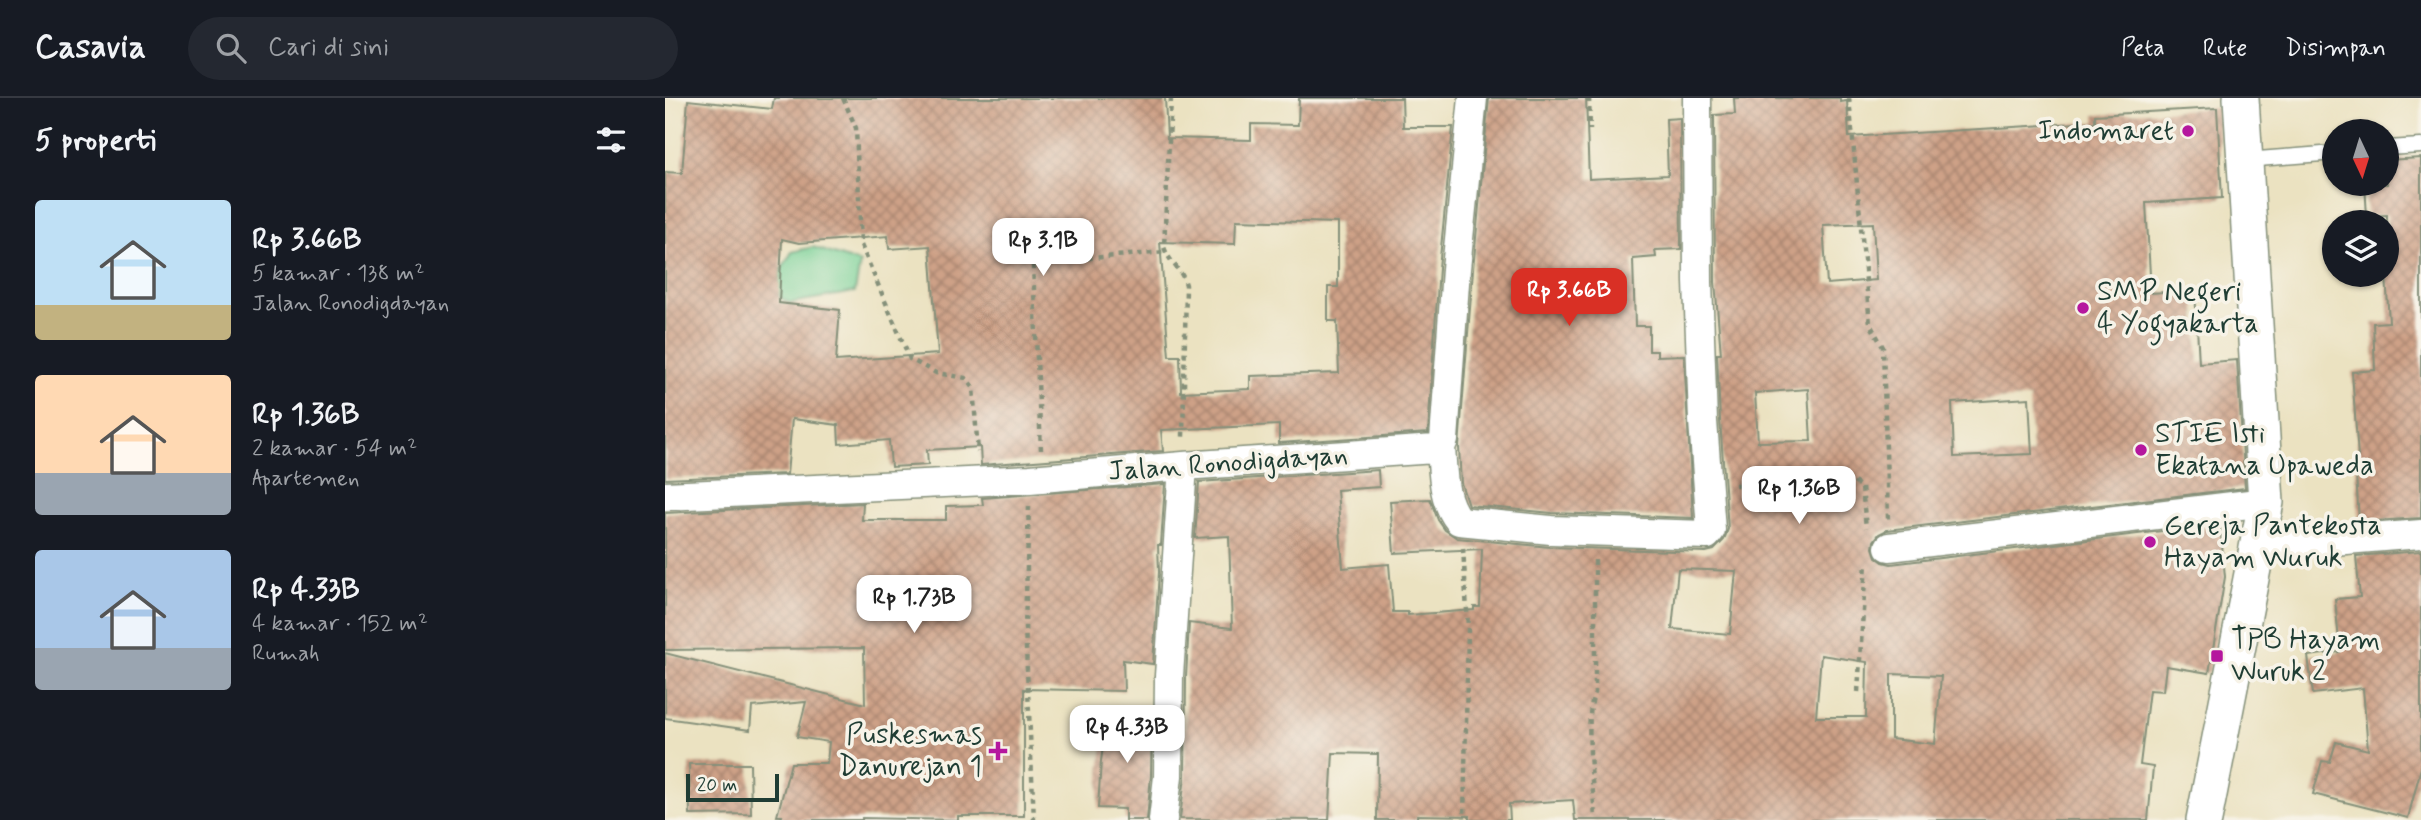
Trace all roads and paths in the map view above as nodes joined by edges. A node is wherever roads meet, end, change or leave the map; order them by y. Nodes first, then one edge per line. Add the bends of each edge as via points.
1 (843, 98) edge
2 (1171, 98) edge
3 (1473, 98) edge
4 (1589, 98) edge
5 (1697, 98) edge
6 (1849, 98) edge
7 (2241, 98) edge
8 (1590, 130) dead end
9 (2421, 146) edge
10 (2399, 147) edge
11 (2322, 154) edge
12 (2245, 160) junction
13 (1166, 252) junction
14 (1441, 447) junction
15 (1183, 466) junction
16 (1036, 479) junction
17 (979, 480) junction
18 (1709, 486) junction
19 (665, 496) edge
20 (2266, 502) junction
21 (1459, 521) junction
22 (1595, 531) junction
23 (2421, 534) edge
24 (1878, 547) junction
25 (2257, 547) junction
26 (1858, 692) dead end
27 (1034, 820) edge
28 (1163, 820) edge
29 (1464, 820) edge
30 (1595, 820) edge
31 (2204, 820) edge

1 - 17 path via 856,128 861,245 910,359 936,373 966,378 973,387
2 - 13 path
3 - 14 street
4 - 8 path
5 - 18 street via 1698,282
6 - 24 path via 1870,324 1883,347
7 - 12 street
9 - 10 lane
11 - 12 lane
12 - 20 street
13 - 15 path via 1186,285
13 - 16 path via 1033,266
14 - 15 street, Jalan Ronodigdayan
14 - 21 street via 1445,490
15 - 16 street, Jalan Ronodigdayan
15 - 28 street
16 - 17 street, Jalan Ronodigdayan
16 - 27 path via 1025,626
17 - 19 street, Jalan Ronodigdayan
18 - 22 street via 1711,530 1707,535
18 - 24 path via 1851,480 1862,487
20 - 24 street
20 - 25 street
21 - 22 street
21 - 29 path via 1468,627
22 - 30 path via 1595,693 1590,726
23 - 25 street
24 - 26 path
25 - 31 street

